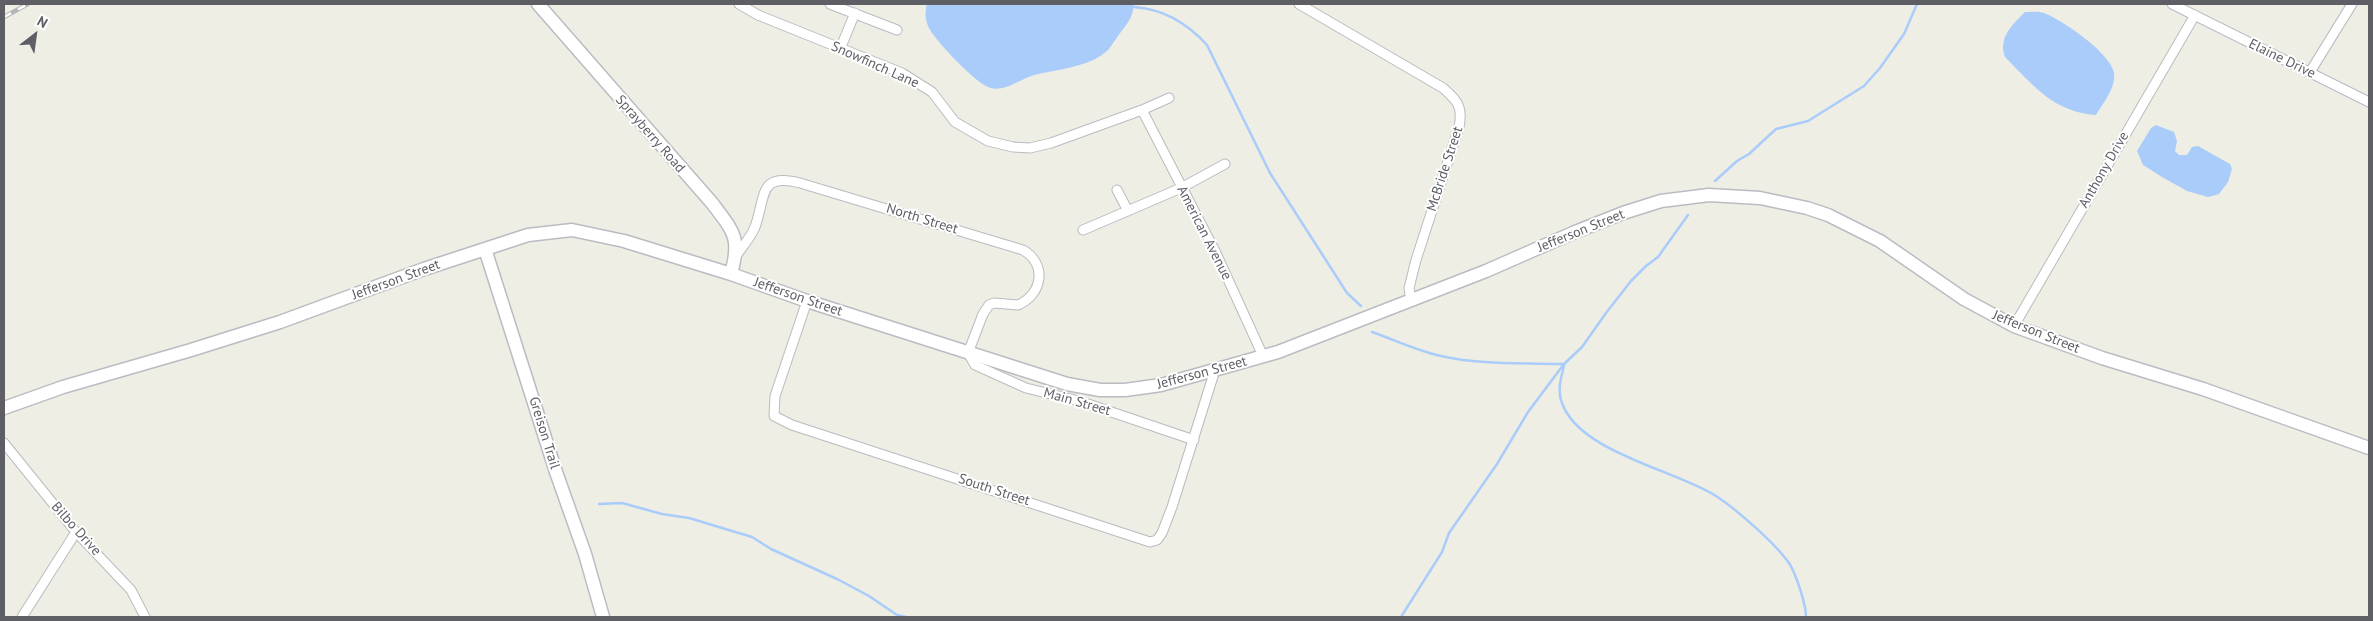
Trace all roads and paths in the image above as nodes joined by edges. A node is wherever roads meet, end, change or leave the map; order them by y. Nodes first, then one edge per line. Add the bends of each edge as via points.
1 (538, 4) edge
2 (739, 4) edge
3 (830, 4) edge
4 (1299, 4) edge
5 (2172, 4) edge
6 (2352, 4) edge
7 (855, 13) junction
8 (2195, 15) junction
9 (897, 30) dead end
10 (840, 49) junction
11 (2310, 72) junction
12 (1169, 98) dead end
13 (2369, 102) edge
14 (1142, 110) junction
15 (1225, 164) dead end
16 (1181, 188) junction
17 (1117, 190) dead end
18 (1128, 212) junction
19 (1083, 230) dead end
20 (485, 249) junction
21 (736, 256) junction
22 (731, 274) junction
23 (807, 301) junction
24 (1411, 301) junction
25 (2014, 326) junction
26 (968, 353) junction
27 (1263, 356) junction
28 (1215, 370) junction
29 (4, 408) edge
30 (1194, 440) junction
31 (4, 443) edge
32 (2369, 448) edge
33 (76, 532) junction
34 (22, 617) edge
35 (145, 617) edge
36 (603, 617) edge

1 - 21 street, Sprayberry Road via 712,203 730,226 736,242
2 - 10 street, Snowfinch Lane
3 - 7 street
4 - 24 street, McBride Street via 1443,88 1462,112 1416,260 1409,288
5 - 8 street, Elaine Drive
6 - 11 street
7 - 9 street
7 - 10 street
8 - 11 street, Elaine Drive
8 - 25 street, Anthony Drive
10 - 14 street, Snowfinch Lane via 921,84 932,92 956,122 988,141 1013,147 1030,148 1051,143
11 - 13 street, Elaine Drive
12 - 14 street, Snowfinch Lane
14 - 16 street, American Avenue
15 - 16 street
16 - 18 street
16 - 27 street, American Avenue via 1216,253
17 - 18 street
18 - 19 street
20 - 22 street, Jefferson Street via 528,235 572,230 624,241
20 - 29 street, Jefferson Street via 280,322
20 - 36 street, Greison Trail
21 - 22 street, Sprayberry Road
21 - 26 street, North Street via 754,229 766,189 777,179 800,183 1023,250 1037,264 1040,274 1037,286 1032,295 1018,305 1000,302 989,305
22 - 23 street, Jefferson Street
23 - 26 street, Jefferson Street
23 - 30 street, South Street via 775,396 774,416 792,425 1150,542 1157,540 1162,533
24 - 25 street, Jefferson Street via 1623,213 1661,201 1709,195 1760,198 1828,215 1880,241 1964,300
24 - 27 street, Jefferson Street via 1338,331
25 - 32 street, Jefferson Street
26 - 28 street, Jefferson Street via 1067,384 1100,390 1161,385
26 - 30 street, Main Street via 975,365 1026,388 1079,401
27 - 28 street, Jefferson Street
28 - 30 street, South Street
31 - 33 street, Bilbo Drive
33 - 34 street
33 - 35 street, Bilbo Drive via 131,590

